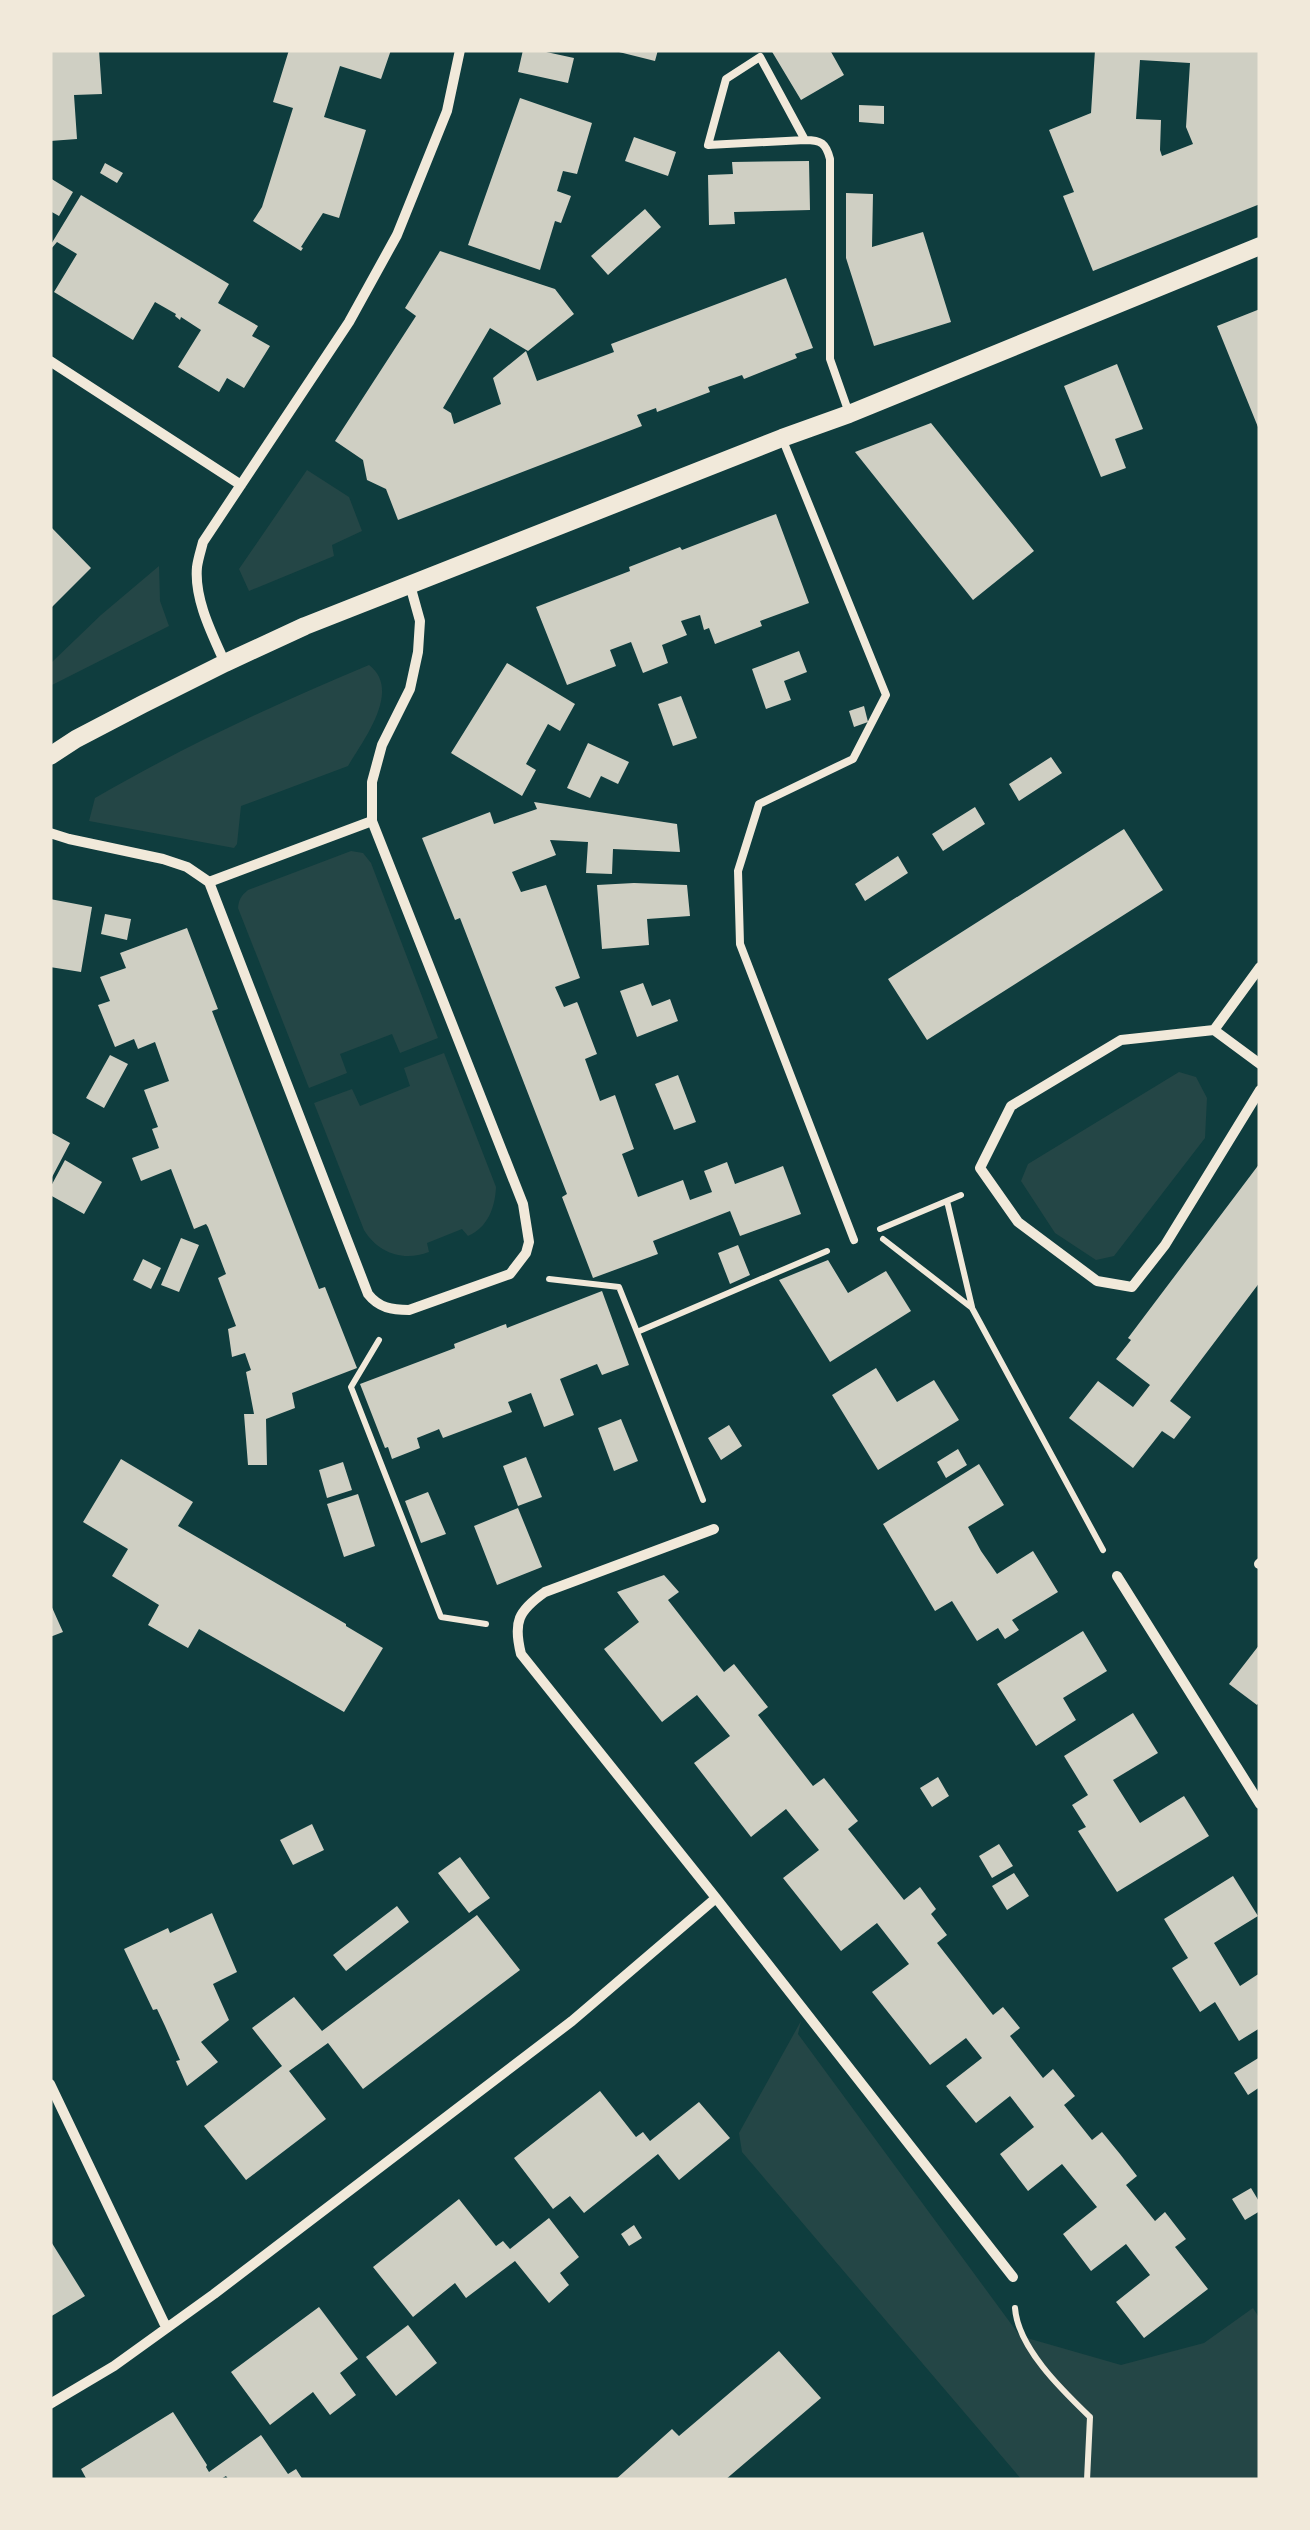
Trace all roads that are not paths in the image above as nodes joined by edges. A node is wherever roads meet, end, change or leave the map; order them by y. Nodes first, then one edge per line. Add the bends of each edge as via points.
1 (460, 50) edge
2 (805, 140) junction
3 (1260, 246) edge
4 (50, 361) edge
5 (850, 414) junction
6 (782, 438) junction
7 (240, 485) junction
8 (410, 585) junction
9 (224, 663) junction
10 (50, 756) edge
11 (372, 821) junction
12 (50, 833) edge
13 (209, 882) junction
14 (1260, 967) edge
15 (1214, 1030) junction
16 (1260, 1064) edge
17 (1260, 1090) edge
18 (854, 1240) road end
19 (714, 1529) road end
20 (1117, 1576) road end
21 (1260, 1804) edge
22 (716, 1898) junction
23 (50, 2084) edge
24 (1012, 2278) road end
25 (166, 2328) junction
26 (50, 2404) edge

1 - 7 street via 447,111 397,235 349,322
2 - 2 lane via 760,57 726,79 708,145
2 - 5 lane via 820,140 830,160 830,359
3 - 5 street
4 - 7 street
5 - 6 street
6 - 8 street
6 - 18 lane via 886,694 853,759 760,804 738,871 740,944
7 - 9 street via 203,542 196,569
8 - 9 street
8 - 11 street via 420,622 418,652 410,689 382,744 372,782
9 - 10 street
11 - 13 street
11 - 13 street via 523,1204 526,1253 510,1274 410,1310 376,1303 368,1294
12 - 13 street via 163,858
14 - 15 street
15 - 16 street
15 - 17 street via 1121,1040 1011,1106 980,1168 1018,1222 1097,1280 1132,1288 1166,1245
19 - 22 street via 545,1592 528,1604 517,1629 522,1654
20 - 21 street
22 - 24 street
22 - 25 street via 572,2020
23 - 25 street
25 - 26 street

